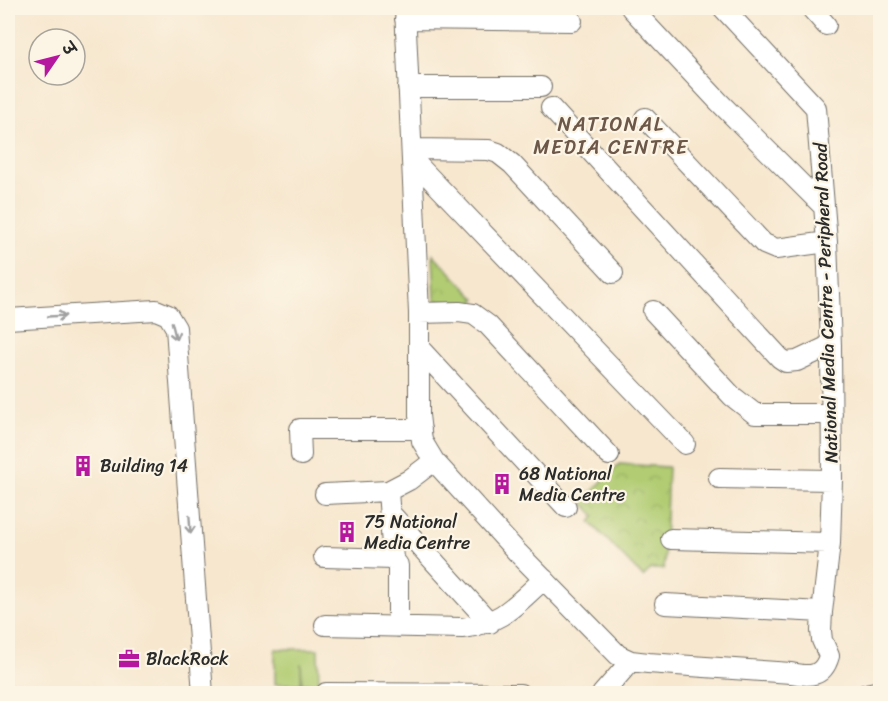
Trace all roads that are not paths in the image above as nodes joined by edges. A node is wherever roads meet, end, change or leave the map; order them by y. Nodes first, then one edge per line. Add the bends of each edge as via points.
1 (631, 8) edge
2 (723, 8) edge
3 (811, 8) edge
4 (405, 13) edge
5 (572, 21) dead end
6 (826, 26) dead end
7 (408, 87) junction
8 (542, 87) dead end
9 (551, 108) dead end
10 (645, 117) dead end
11 (412, 154) junction
12 (824, 207) junction
13 (827, 242) junction
14 (613, 273) dead end
15 (653, 311) dead end
16 (419, 313) junction
17 (8, 319) edge
18 (831, 345) junction
19 (421, 350) junction
20 (832, 414) junction
21 (421, 429) junction
22 (685, 444) dead end
23 (301, 455) dead end
24 (609, 455) dead end
25 (434, 461) junction
26 (719, 478) dead end
27 (832, 480) junction
28 (388, 491) junction
29 (325, 494) dead end
30 (566, 507) dead end
31 (390, 513) junction
32 (671, 539) dead end
33 (830, 543) junction
34 (324, 557) dead end
35 (393, 559) junction
36 (544, 579) junction
37 (665, 604) dead end
38 (822, 612) junction
39 (490, 622) junction
40 (325, 625) dead end
41 (398, 627) junction
42 (631, 661) junction
43 (880, 691) edge
44 (203, 693) edge
45 (326, 693) edge
46 (520, 693) edge
47 (602, 693) edge
48 (866, 693) edge

1 - 12 street
2 - 12 street, National Media Centre - Peripheral Road via 816,108
3 - 6 street
4 - 5 street
4 - 7 street
7 - 8 street
7 - 11 street
9 - 18 street via 780,358 797,361
10 - 13 street via 764,244 776,249
11 - 14 street via 489,150 498,153
11 - 16 street
11 - 22 street
12 - 13 street, National Media Centre - Peripheral Road
13 - 18 street, National Media Centre - Peripheral Road
15 - 20 street via 750,412
16 - 19 street
16 - 24 street via 473,314 488,325
17 -> 44 street via 156,310 168,315 176,328
18 - 20 street, National Media Centre - Peripheral Road
19 - 21 street
19 - 30 street
20 - 27 street, National Media Centre - Peripheral Road
21 - 23 street via 300,429
21 - 25 street via 422,441
25 - 28 street
25 - 36 street
26 - 27 street
27 - 33 street, National Media Centre - Peripheral Road
28 - 29 street
28 - 31 street
31 - 35 street
31 - 39 street
32 - 33 street
33 - 38 street, National Media Centre - Peripheral Road
34 - 35 street
35 - 41 street via 398,565
36 - 39 street
36 - 42 street via 618,655
37 - 38 street
38 - 42 street, National Media Centre - Peripheral Road via 822,640 829,656 817,674
39 - 41 street via 462,628
40 - 41 street
42 - 47 street
43 - 48 street
45 - 46 street

